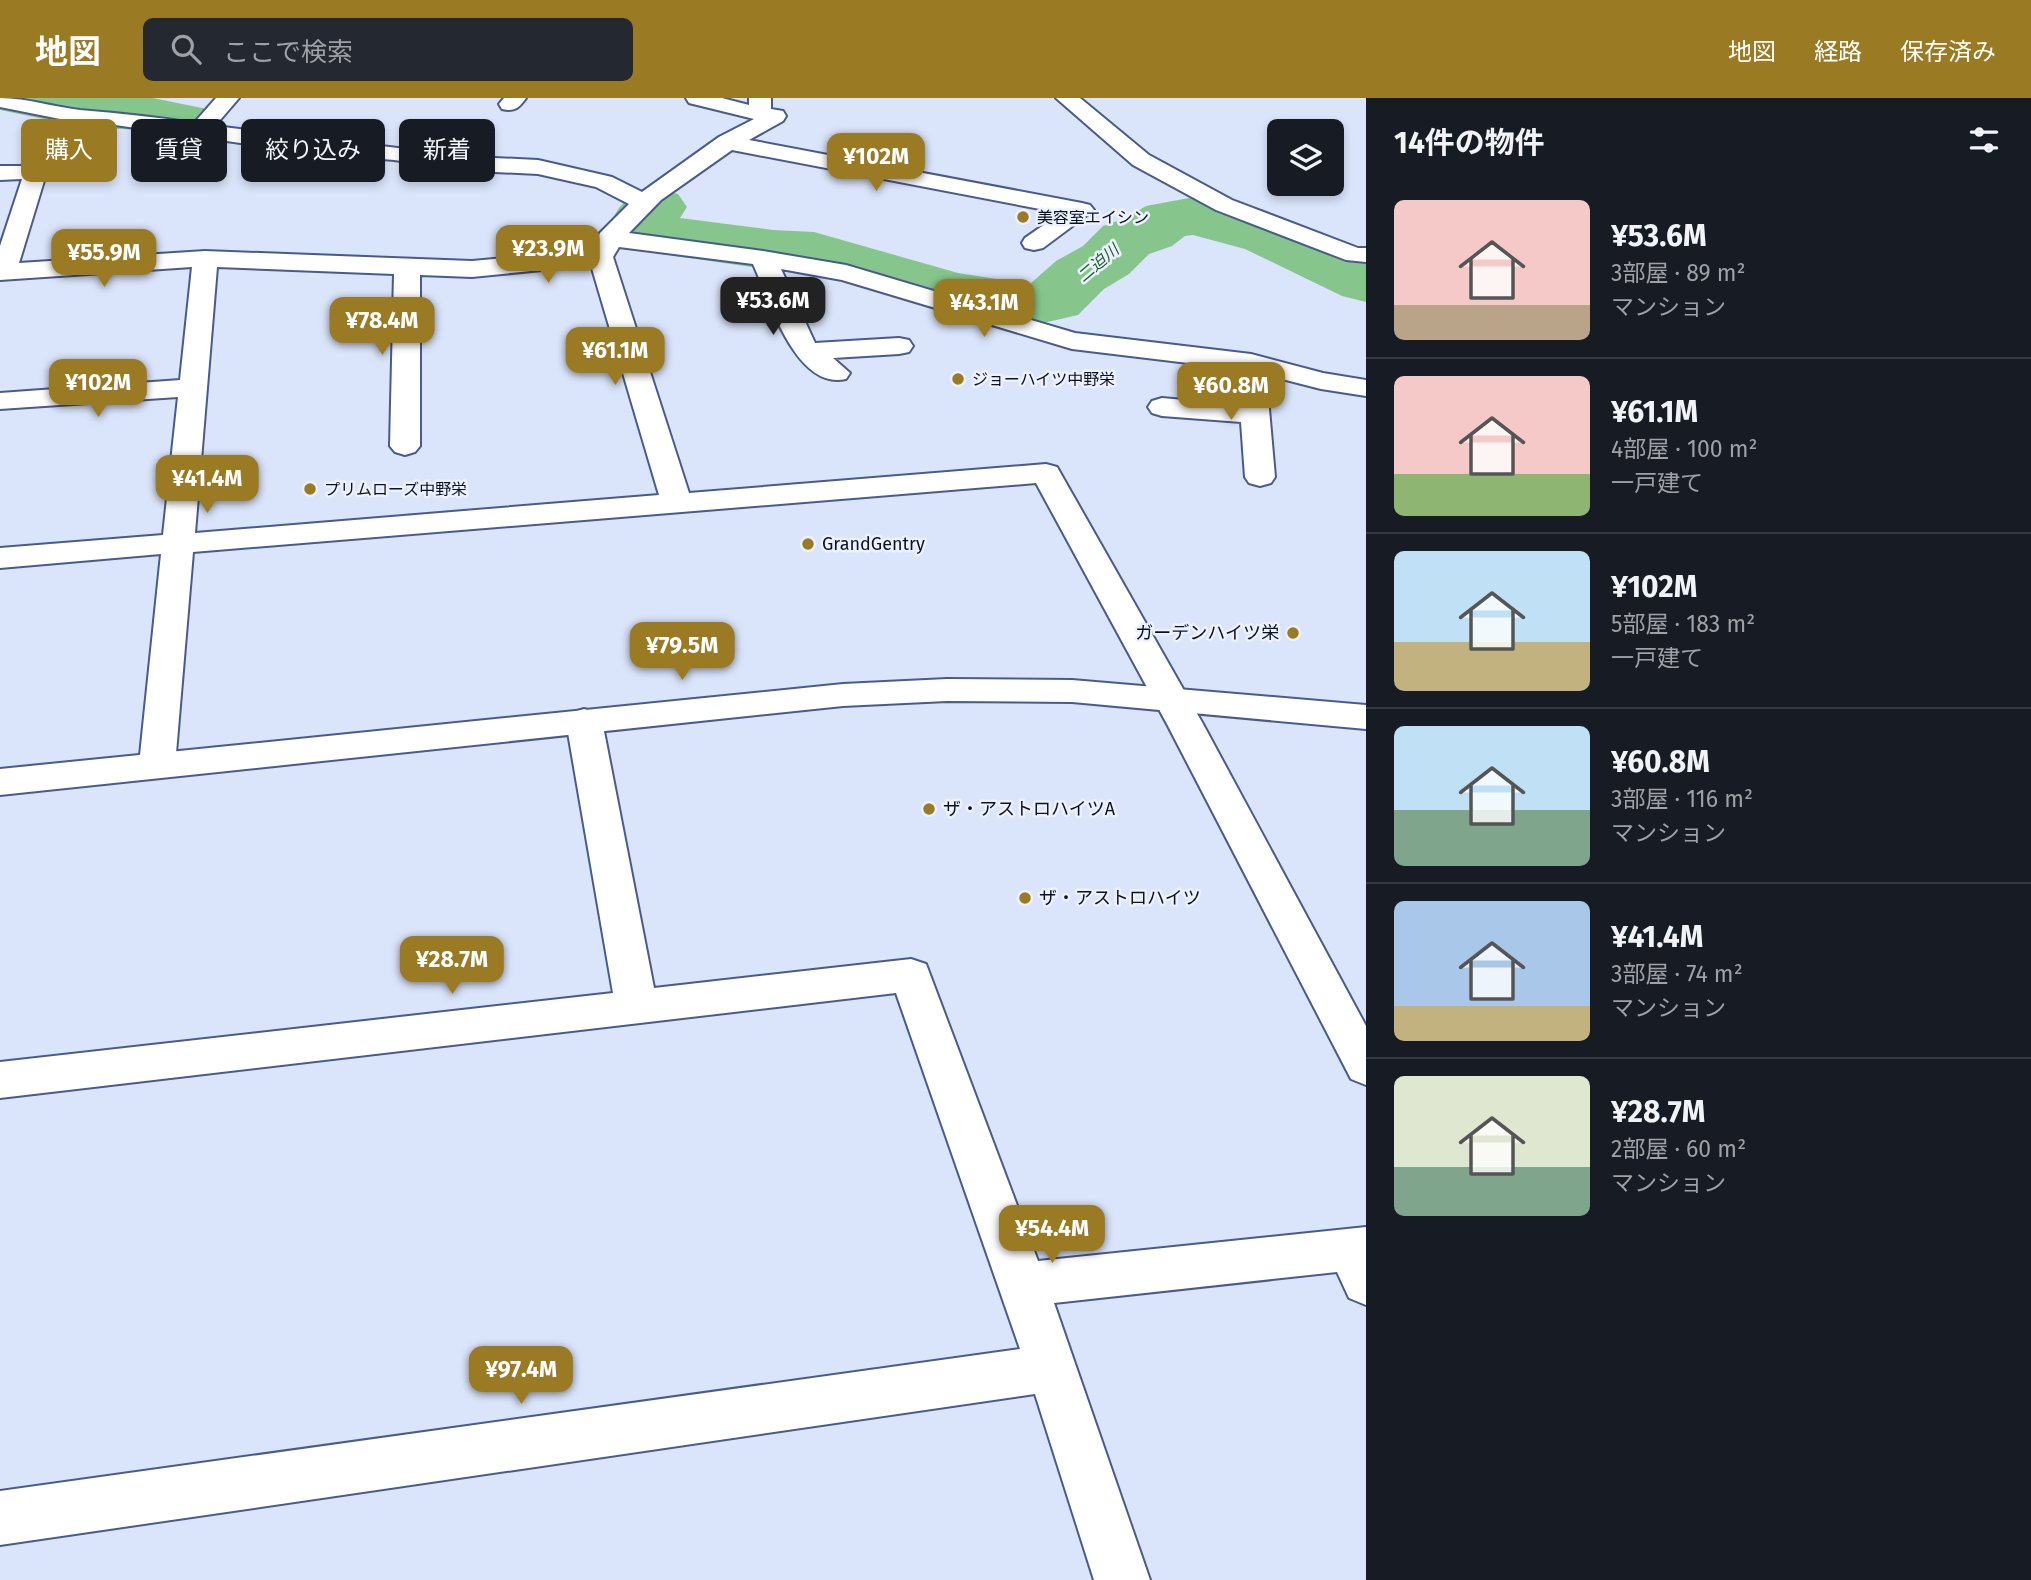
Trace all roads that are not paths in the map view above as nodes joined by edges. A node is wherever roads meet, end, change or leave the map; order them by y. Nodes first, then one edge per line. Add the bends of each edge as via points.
1 (228, 98) edge
2 (697, 98) edge
3 (1067, 98) edge
4 (0, 101) edge
5 (760, 106) edge
6 (209, 119) edge
7 (131, 120) edge
8 (227, 133) edge
9 (727, 142) junction
10 (0, 173) edge
11 (644, 202) junction
12 (1034, 243) dead end
13 (605, 247) junction
14 (1366, 255) edge
15 (762, 258) junction
16 (205, 259) junction
17 (407, 267) junction
18 (2, 272) edge
19 (899, 346) dead end
20 (806, 352) junction
21 (1251, 362) junction
22 (836, 373) dead end
23 (193, 387) junction
24 (1366, 388) edge
25 (0, 401) edge
26 (1162, 407) dead end
27 (1255, 415) junction
28 (405, 446) dead end
29 (1260, 477) dead end
30 (677, 503) junction
31 (178, 543) junction
32 (0, 558) edge
33 (1172, 700) junction
34 (1366, 717) edge
35 (584, 721) junction
36 (157, 765) junction
37 (0, 782) edge
38 (637, 1007) junction
39 (1366, 1067) edge
40 (0, 1080) edge
41 (1361, 1260) edge
42 (1022, 1285) junction
43 (1052, 1368) junction
44 (0, 1518) edge
45 (1122, 1580) edge

1 - 6 street
2 - 5 street
3 - 14 street via 1142,160 1224,205 1355,256
4 - 7 street via 79,116
5 - 9 street via 775,116
8 - 11 street via 473,164 538,167 604,182
9 - 11 street
9 - 12 street via 1082,210
10 - 18 street via 36,171
11 - 13 street
13 - 15 street
13 - 17 street via 472,269
13 - 30 street
15 - 20 street
15 - 21 street via 846,273 1072,341
16 - 17 street
16 - 18 street
16 - 23 street
17 - 28 street
19 - 20 street
20 - 22 street
21 - 24 street via 1321,382
21 - 27 street
23 - 25 street
23 - 31 street
26 - 27 street
27 - 29 street
30 - 31 street
30 - 33 street via 1046,473
31 - 32 street
31 - 36 street
33 - 34 street
33 - 35 street via 1072,691 947,690 843,695
33 - 39 street
35 - 36 street
35 - 38 street
36 - 37 street
38 - 40 street
38 - 42 street via 911,975
41 - 42 street
42 - 43 street
43 - 44 street
43 - 45 street

